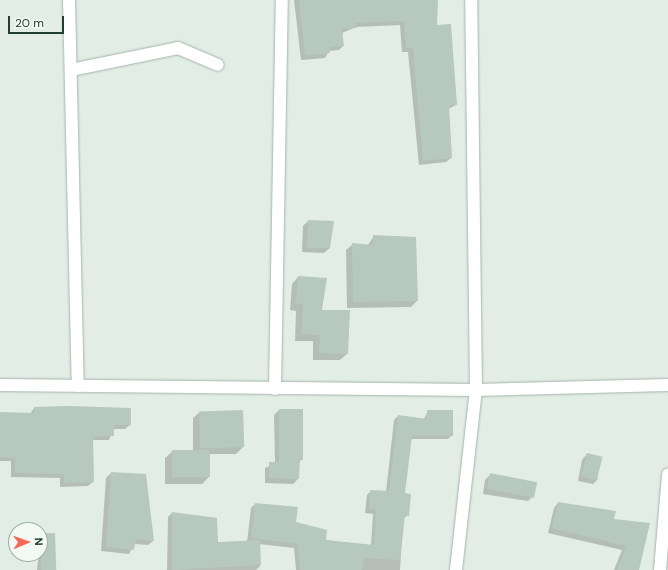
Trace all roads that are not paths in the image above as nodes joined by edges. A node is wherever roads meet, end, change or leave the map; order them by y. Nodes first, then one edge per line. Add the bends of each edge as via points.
1 (69, 0) edge
2 (282, 0) edge
3 (470, 0) edge
4 (218, 65) dead end
5 (71, 70) junction
6 (0, 385) edge
7 (668, 385) edge
8 (78, 386) junction
9 (275, 389) junction
10 (476, 390) junction
11 (668, 474) edge
12 (456, 570) edge
13 (660, 570) edge

1 - 5 street
2 - 9 street
3 - 10 street
4 - 5 street via 178,48
5 - 8 street
6 - 8 street
7 - 10 street
8 - 9 street
9 - 10 street
10 - 12 street
11 - 13 street

